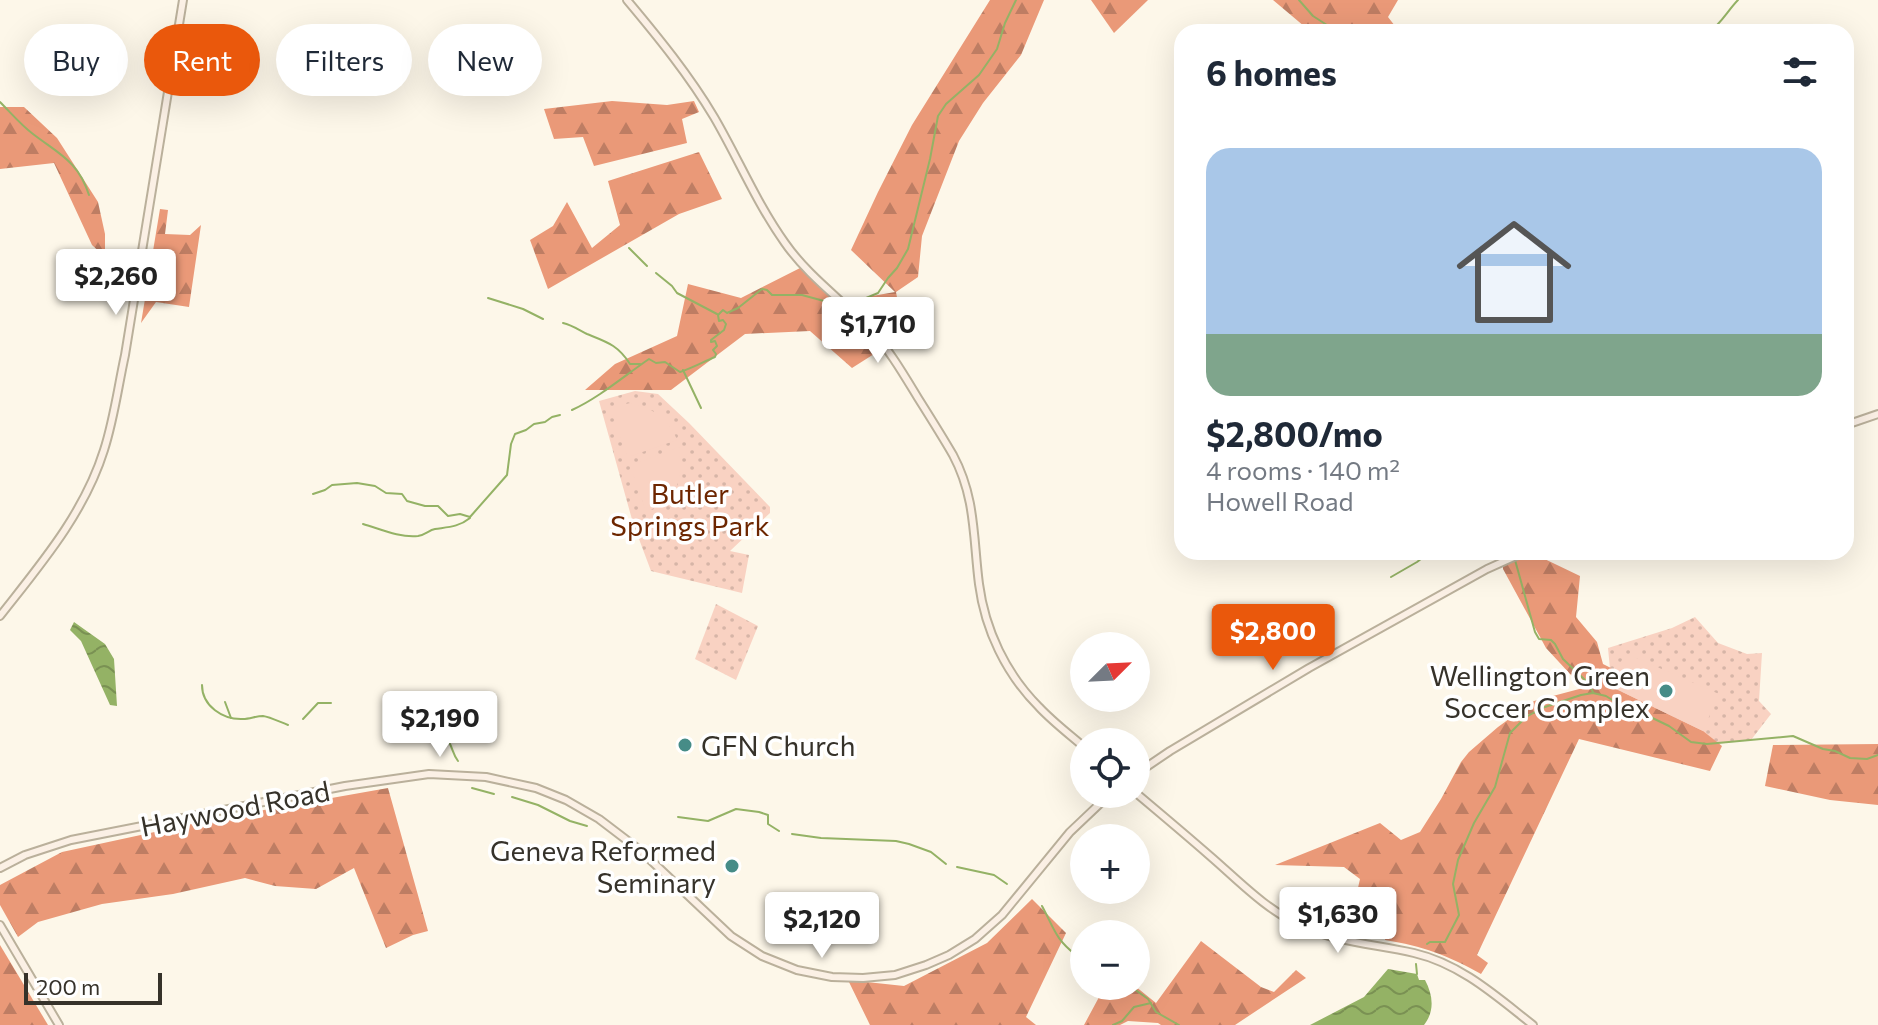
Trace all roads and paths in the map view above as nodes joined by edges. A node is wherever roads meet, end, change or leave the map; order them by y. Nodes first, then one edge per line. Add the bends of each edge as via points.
1 (183, 0) edge
2 (627, 0) edge
3 (1878, 414) edge
4 (1854, 422) edge
5 (1507, 560) edge
6 (0, 616) edge
7 (1070, 735) edge
8 (1150, 765) edge
9 (1150, 805) edge
10 (1095, 808) edge
11 (0, 868) edge
12 (0, 925) edge
13 (59, 1025) edge
14 (1533, 1025) edge

1 - 6 main road via 125,355 104,449 67,526
2 - 7 main road via 708,107 784,242 872,331 935,425 966,485 983,610 998,648 1027,694
3 - 4 main road
5 - 8 main road via 1294,677
9 - 14 main road via 1289,920 1339,940 1433,959 1468,975
10 - 11 main road, Haywood Road via 975,939 926,965 863,978 797,970 762,956 722,928 599,819 536,788 486,777 429,774 345,786 62,842
12 - 13 main road

